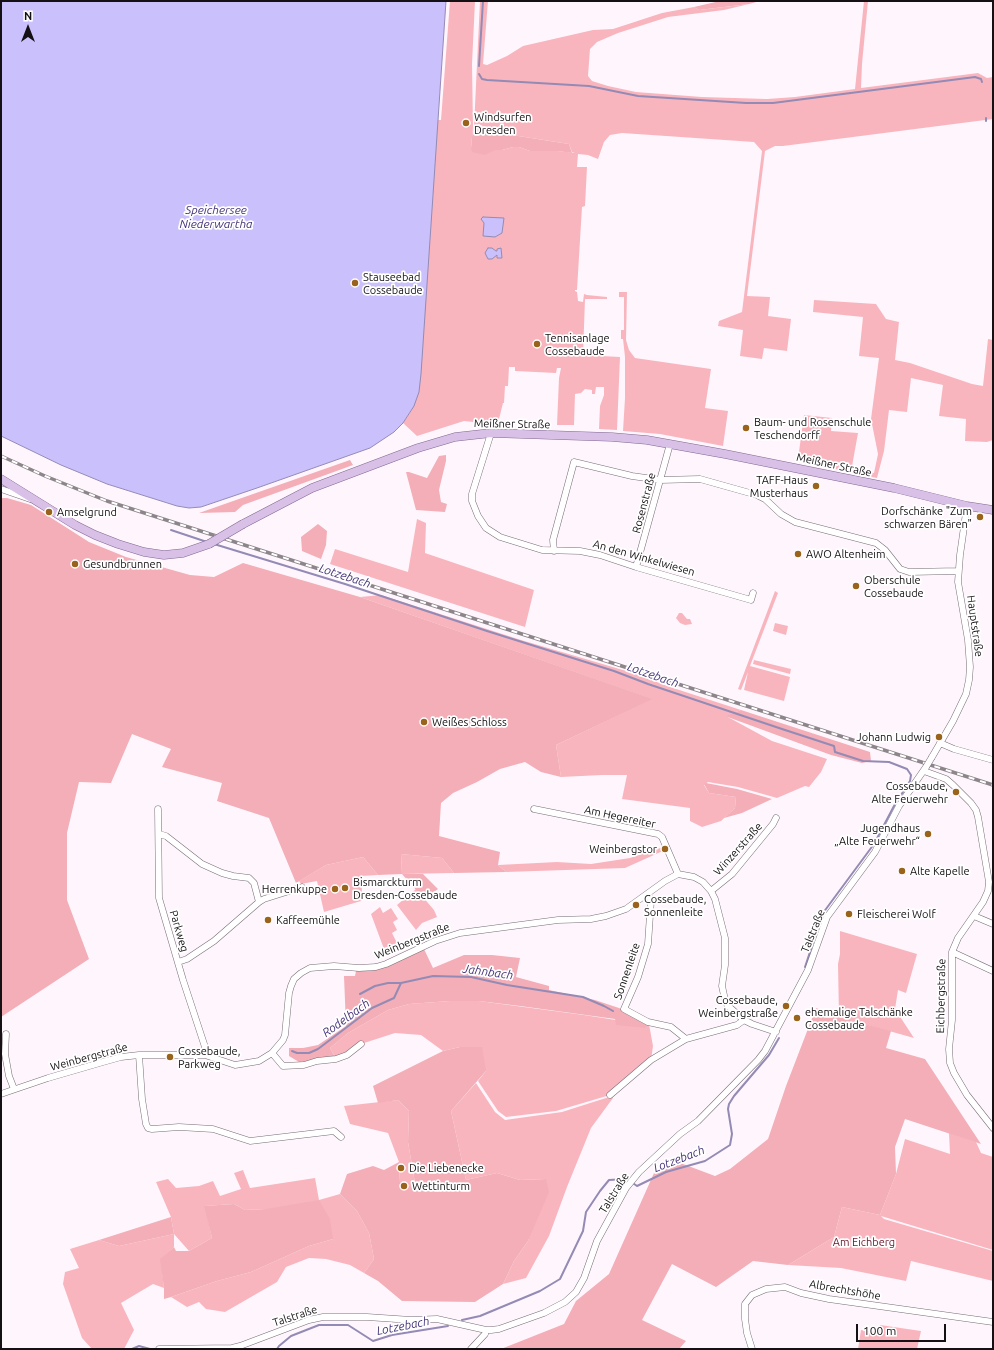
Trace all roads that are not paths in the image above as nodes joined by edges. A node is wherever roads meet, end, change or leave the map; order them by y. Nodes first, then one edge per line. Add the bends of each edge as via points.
1 (491, 433) junction
2 (670, 444) junction
3 (1, 479) edge
4 (660, 480) junction
5 (1, 489) edge
6 (32, 498) junction
7 (967, 506) junction
8 (993, 510) edge
9 (554, 551) junction
10 (636, 567) junction
11 (958, 571) junction
12 (753, 593) dead end
13 (940, 743) junction
14 (993, 760) edge
15 (925, 769) junction
16 (158, 809) dead end
17 (534, 809) dead end
18 (776, 818) dead end
19 (159, 834) junction
20 (990, 862) edge
21 (678, 874) junction
22 (302, 887) dead end
23 (711, 891) junction
24 (647, 894) junction
25 (259, 902) junction
26 (974, 916) junction
27 (993, 924) edge
28 (952, 952) junction
29 (178, 962) junction
30 (993, 971) edge
31 (744, 1020) junction
32 (776, 1032) junction
33 (6, 1034) dead end
34 (686, 1039) junction
35 (361, 1044) dead end
36 (272, 1053) junction
37 (139, 1054) junction
38 (205, 1055) junction
39 (14, 1089) junction
40 (1, 1094) edge
41 (610, 1095) dead end
42 (993, 1128) edge
43 (341, 1137) dead end
44 (993, 1322) edge
45 (486, 1330) junction
46 (160, 1349) edge
47 (471, 1349) edge
48 (752, 1349) edge

1 - 2 main road, Meißner Straße via 620,437
1 - 6 main road, Meißner Straße, bridge via 455,437 418,448 312,488 209,544 179,554 150,553 118,544 95,535
1 - 9 street, An den Winkelwiesen via 472,494 478,516 486,528 500,537 542,550
2 - 4 street, Rosenstraße
2 - 7 main road, Meißner Straße via 887,487
3 - 6 main road, Meißner Straße
4 - 9 street via 574,462 553,540
4 - 10 street, Rosenstraße
4 - 11 street via 700,479 757,494 795,522 876,543 900,569 909,572
5 - 6 street via 28,499
7 - 8 main road, Meißner Straße
7 - 11 street, Hauptstraße
9 - 10 street, An den Winkelwiesen via 580,551
10 - 12 street, An den Winkelwiesen via 751,600
11 - 13 street, Hauptstraße via 968,640 969,680 966,694
13 - 14 street
13 - 15 street, Talstraße, bridge
15 - 20 street, Eichbergstraße via 953,784 976,810
15 - 32 street, Talstraße via 899,806 875,852 827,917 808,970
16 - 19 street, Parkweg
17 - 21 street, Am Hegereiter via 658,834 662,837
18 - 23 street, Winzerstraße via 732,874
19 - 25 street via 166,836 202,864 222,873 249,878 254,883
19 - 29 street, Parkweg via 159,898
20 - 26 street, Eichbergstraße via 988,891
21 - 23 street via 694,877
21 - 24 street, Weinbergstraße
22 - 25 street
23 - 31 street via 725,938 723,994 728,1006
24 - 34 street, Sonnenleite via 652,900 648,944 638,977 624,1009 648,1022 671,1027
24 - 36 street, Weinbergstraße via 626,909 598,918 558,920 460,933 376,967 310,968 301,973 291,986 288,993 285,1035
25 - 29 street via 214,941
26 - 27 street
26 - 28 street, Eichbergstraße via 958,938
28 - 30 street
28 - 42 street, Eichbergstraße via 950,1063 968,1095
29 - 38 street, Parkweg via 206,1047
31 - 32 street
31 - 34 street via 737,1025
32 - 45 street, Talstraße via 758,1060 728,1092 639,1172 626,1188 597,1241 584,1278 576,1292 565,1302 544,1313 499,1329
33 - 39 street via 5,1054
34 - 41 street via 651,1060
35 - 36 street via 336,1059 304,1065 283,1066
36 - 38 street, Weinbergstraße via 259,1061 235,1065
37 - 38 street, Weinbergstraße
37 - 39 street, Weinbergstraße via 120,1057
37 - 43 street via 142,1099 148,1128 213,1129 250,1141 334,1131
39 - 40 street, Weinbergstraße
44 - 48 street, Albrechtshöhe via 829,1299 785,1287 766,1289 752,1295 745,1304 746,1328
45 - 46 street, Talstraße via 437,1319 323,1317 232,1348
45 - 47 street

